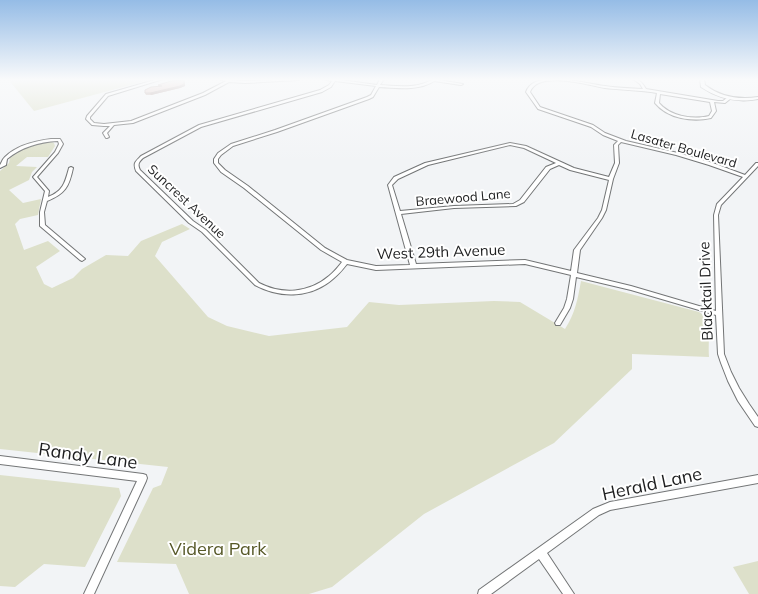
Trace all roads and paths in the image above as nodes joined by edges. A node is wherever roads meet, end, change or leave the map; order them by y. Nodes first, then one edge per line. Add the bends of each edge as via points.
1 (96, 107) edge
2 (172, 107) edge
3 (267, 107) edge
4 (344, 107) edge
5 (538, 107) edge
6 (659, 107) edge
7 (713, 107) edge
8 (112, 125) junction
9 (107, 136) dead end
10 (620, 140) junction
11 (560, 163) junction
12 (758, 164) edge
13 (0, 167) edge
14 (71, 168) dead end
15 (745, 176) junction
16 (611, 179) junction
17 (45, 200) junction
18 (398, 213) junction
19 (82, 259) dead end
20 (346, 262) junction
21 (414, 267) junction
22 (574, 273) junction
23 (720, 314) junction
24 (558, 323) dead end
25 (758, 423) edge
26 (0, 460) edge
27 (758, 479) edge
28 (541, 553) junction
29 (89, 594) edge
30 (483, 594) edge
31 (569, 594) edge

1 - 8 street via 88,119 93,124
2 - 8 street via 139,120
3 - 20 street, Suncrest Avenue via 200,126 148,152 137,162 138,171 265,289 290,293 305,291 319,286
4 - 20 street, West 29th Avenue via 232,145 216,159 218,167 223,171 323,248
5 - 10 street, Lasater Boulevard via 544,111 592,126
6 - 7 street via 692,119 710,117 714,111
8 - 9 street via 105,133
10 - 15 street, Lasater Boulevard via 677,154
10 - 16 street via 616,145 617,163
11 - 16 street via 572,169
11 - 18 street, Braewood Lane via 548,168 518,203
11 - 18 street via 525,147 510,144 427,164 399,176 391,183
12 - 15 street, Blacktail Drive
13 - 17 street via 5,159 20,148 45,140 59,140 61,144 57,152 35,177 47,191
14 - 17 street via 64,191
15 - 23 street, Blacktail Drive via 717,208
16 - 22 street via 602,214 577,250
17 - 19 street via 42,212 43,226
18 - 21 street
20 - 21 street, West 29th Avenue via 376,268
21 - 22 street, West 29th Avenue via 517,262
22 - 23 street, West 29th Avenue
22 - 24 street via 569,302
23 - 25 street, Blacktail Drive via 721,354 727,373
26 - 29 street, Randy Lane via 143,478
27 - 28 street, Herald Lane via 610,506 596,512
28 - 30 street, Herald Lane
28 - 31 street

